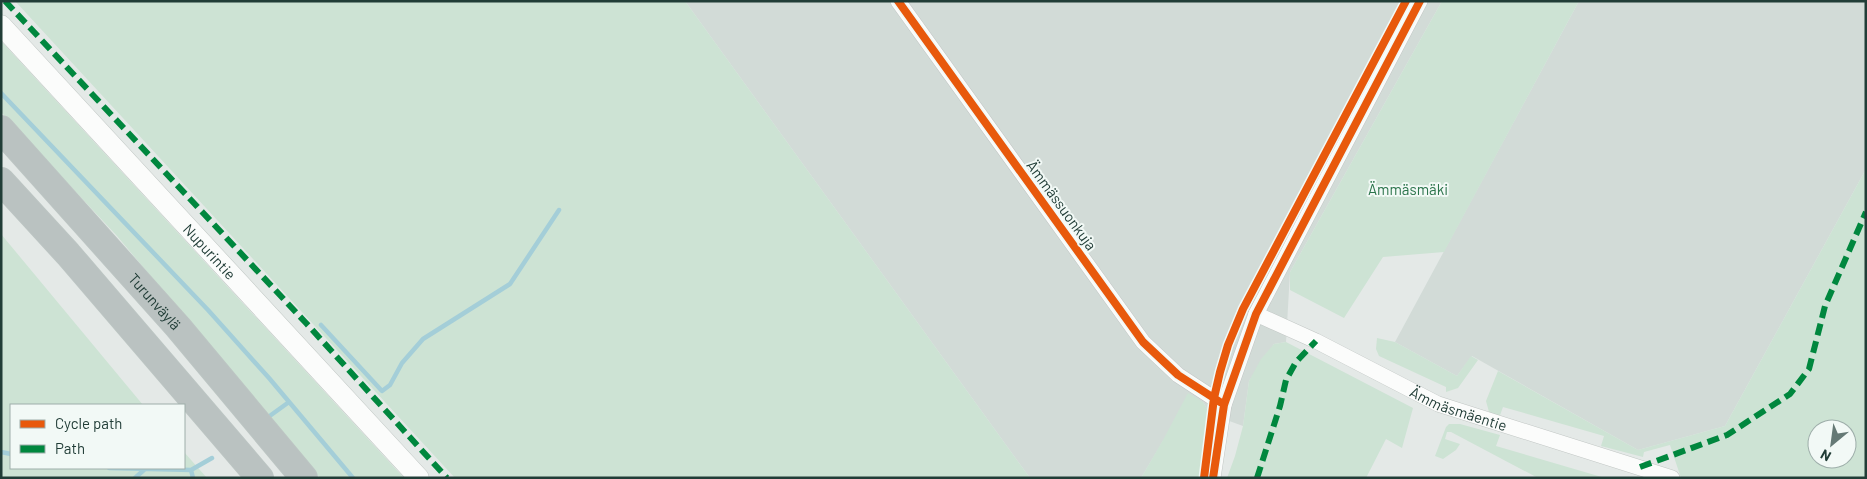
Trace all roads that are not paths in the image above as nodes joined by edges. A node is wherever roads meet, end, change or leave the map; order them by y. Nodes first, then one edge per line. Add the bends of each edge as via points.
1 (898, 1) edge
2 (1420, 1) edge
3 (1, 25) edge
4 (1, 129) edge
5 (1, 181) edge
6 (1256, 314) junction
7 (1224, 405) junction
8 (260, 478) edge
9 (304, 478) edge
10 (419, 478) edge
11 (1213, 478) edge
12 (1672, 478) edge

1 - 7 street, Ämmässuonkuja via 1143,342 1178,375
2 - 6 street
3 - 10 main road, Nupurintie
4 - 9 highway, Turunväylä via 171,320
5 - 8 highway via 75,262
6 - 7 street
6 - 12 street, Ämmäsmäentie via 1438,404
7 - 11 street

